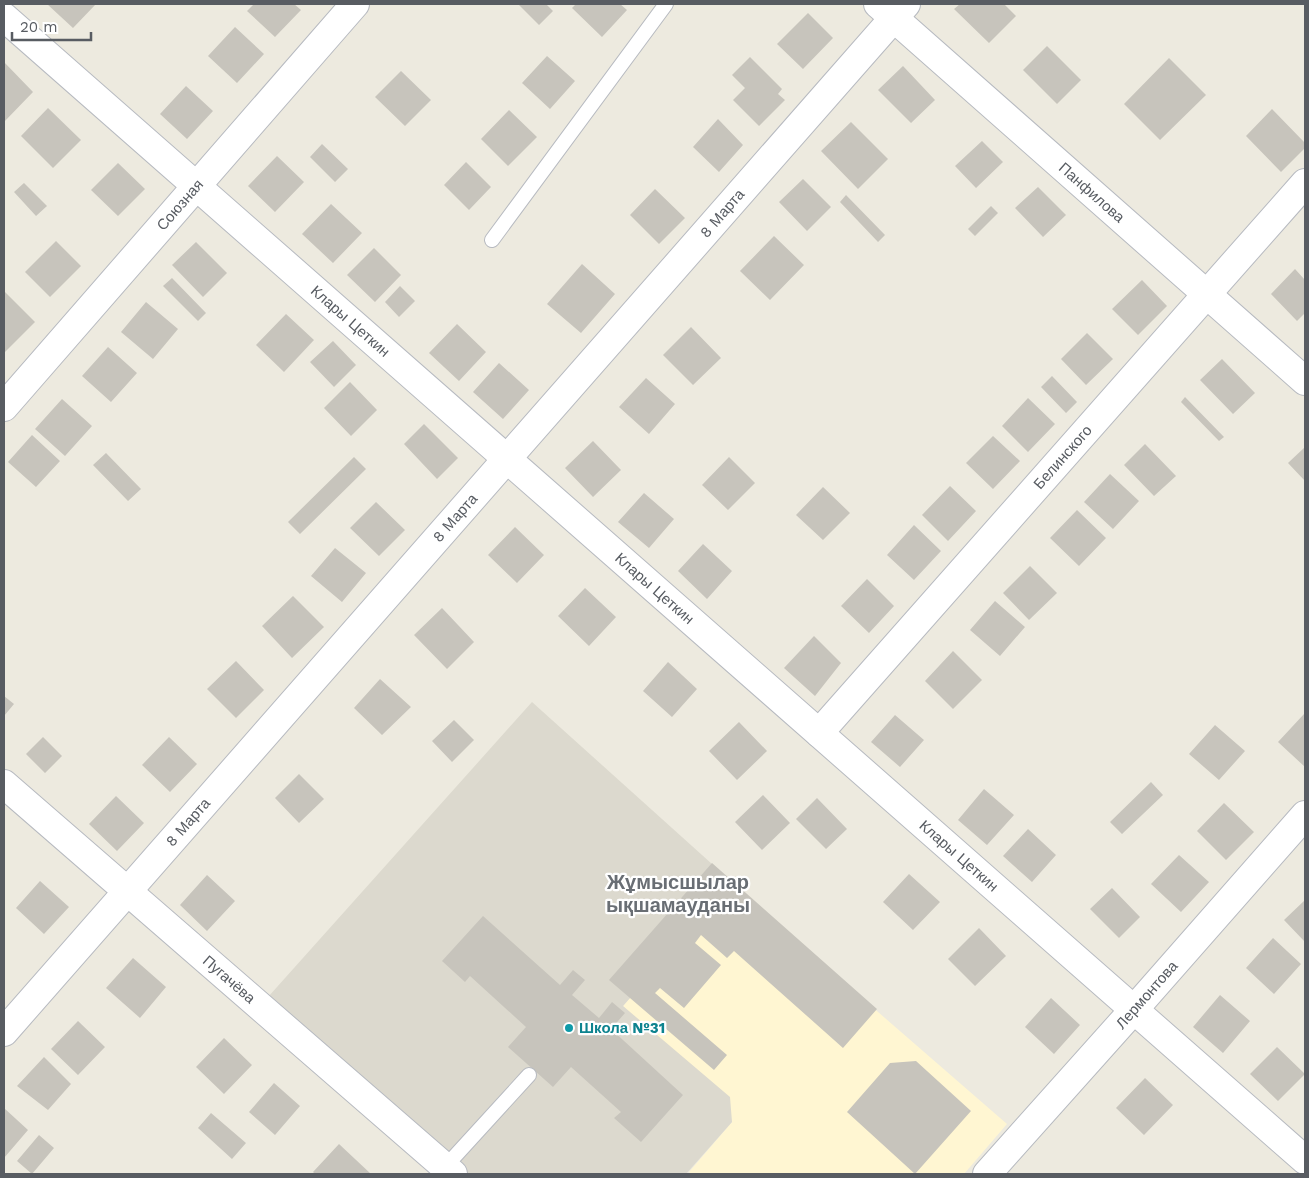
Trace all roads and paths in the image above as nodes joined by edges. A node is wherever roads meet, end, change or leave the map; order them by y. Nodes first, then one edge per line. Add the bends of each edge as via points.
1 (355, 4) edge
2 (666, 4) edge
3 (892, 8) edge
4 (4, 17) edge
5 (1305, 183) edge
6 (196, 186) junction
7 (492, 240) dead end
8 (1207, 294) junction
9 (1305, 381) edge
10 (4, 407) edge
11 (507, 459) junction
12 (819, 733) junction
13 (4, 784) edge
14 (1305, 815) edge
15 (127, 891) junction
16 (1134, 1010) junction
17 (4, 1032) edge
18 (528, 1075) dead end
19 (1305, 1160) edge
20 (445, 1172) edge
21 (987, 1174) edge

1 - 6 street, Союзная
2 - 7 lane
3 - 8 street, Панфилова
3 - 11 street, 8 Марта
4 - 6 street, Клары Цеткин
5 - 8 street, Белинского
6 - 10 street, Союзная
6 - 11 street, Клары Цеткин
8 - 9 street, Панфилова
8 - 12 street, Белинского
11 - 12 street, Клары Цеткин
11 - 15 street, 8 Марта
12 - 16 street, Клары Цеткин
13 - 15 street, Пугачёва
14 - 16 street, Лермонтова
15 - 17 street, 8 Марта
15 - 20 street, Пугачёва
16 - 19 street, Клары Цеткин
16 - 21 street, Лермонтова
18 - 20 lane

